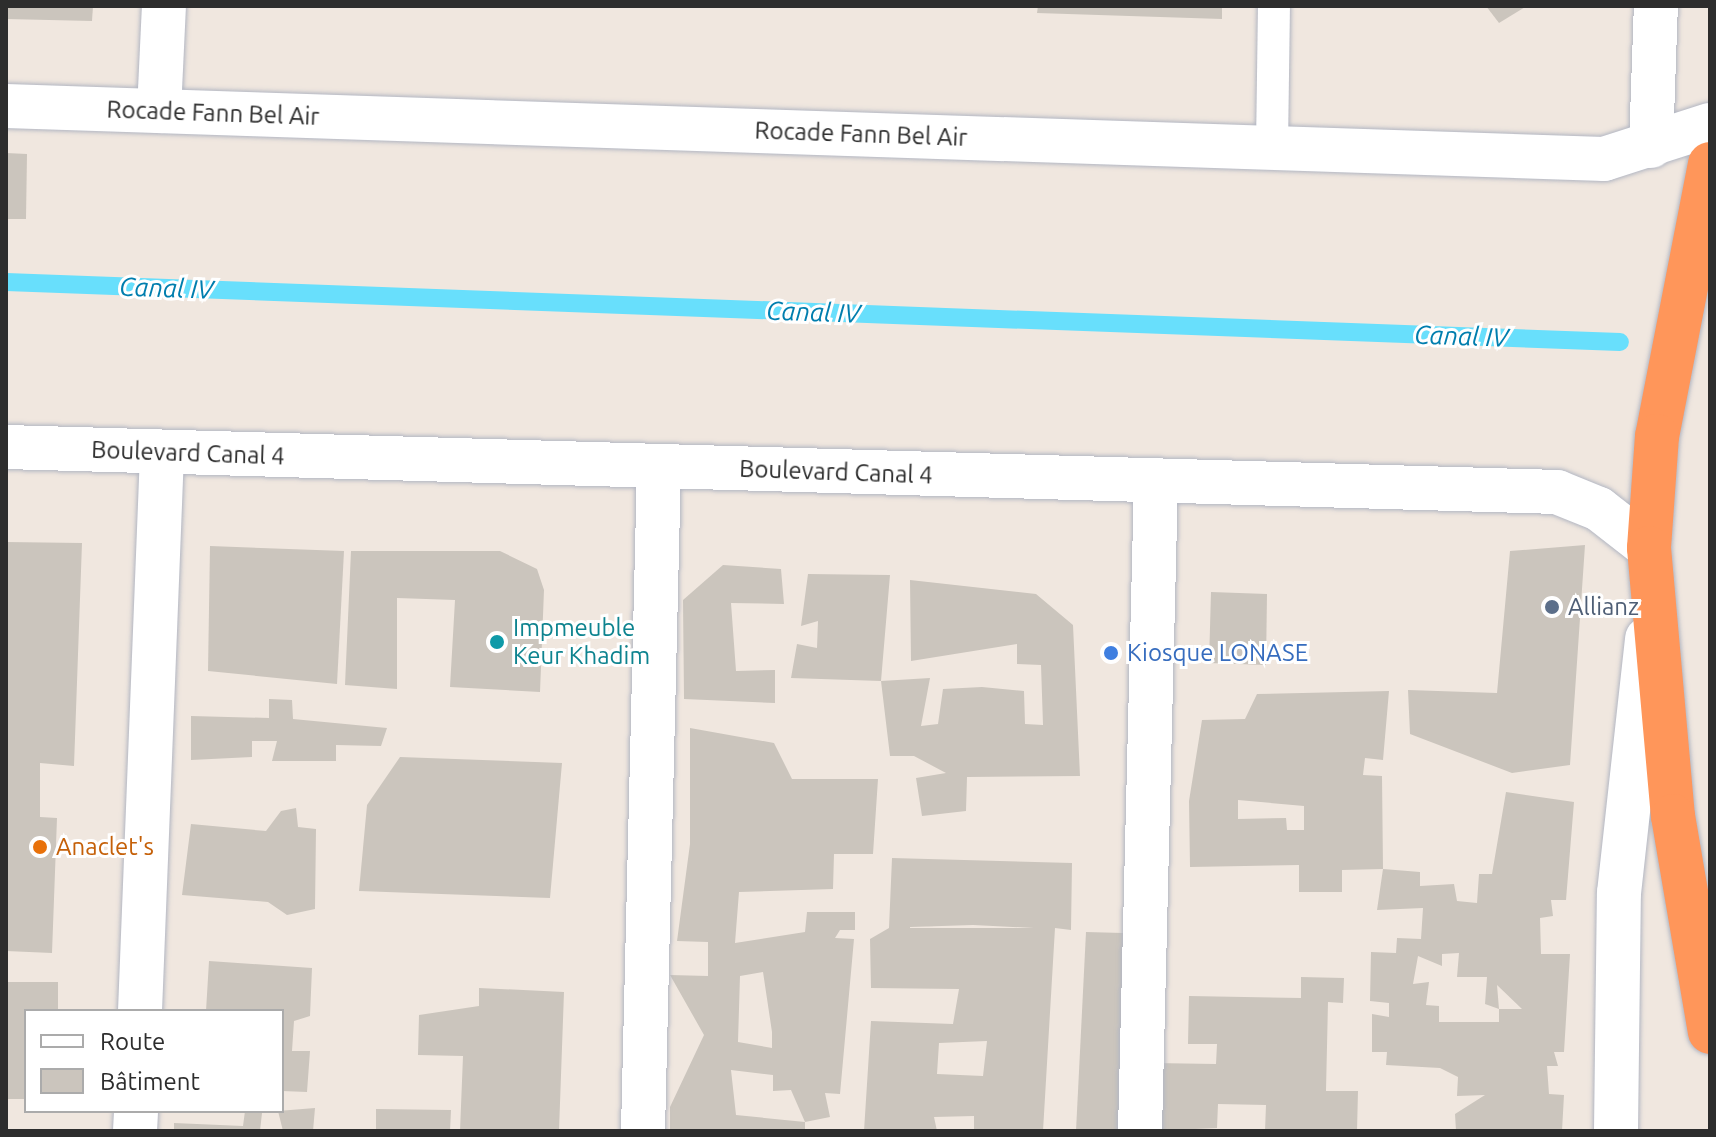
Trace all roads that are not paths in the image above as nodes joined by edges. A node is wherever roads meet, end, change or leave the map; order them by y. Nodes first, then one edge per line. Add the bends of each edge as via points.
1 (164, 6) edge
2 (1274, 6) edge
3 (1656, 6) edge
4 (6, 106) edge
5 (159, 111) junction
6 (1710, 125) edge
7 (1651, 146) junction
8 (1272, 147) junction
9 (1710, 164) edge
10 (6, 447) edge
11 (162, 453) junction
12 (659, 467) junction
13 (1156, 480) junction
14 (1649, 548) junction
15 (1651, 600) junction
16 (140, 1009) edge
17 (1710, 1032) edge
18 (643, 1131) edge
19 (1140, 1131) edge
20 (1616, 1131) edge

1 - 5 main road
2 - 8 lane
3 - 7 main road
4 - 5 main road, Rocade Fann Bel Air
5 - 8 main road, Rocade Fann Bel Air
6 - 7 main road, Rocade Fann Bel Air
7 - 8 main road, Rocade Fann Bel Air via 1604,159
9 - 14 highway via 1657,436
10 - 11 main road, Boulevard Canal 4
11 - 12 main road, Boulevard Canal 4
11 - 16 main road
12 - 13 main road, Boulevard Canal 4
12 - 18 main road
13 - 14 main road, Boulevard Canal 4 via 1557,492 1599,509
13 - 19 main road
14 - 15 highway
15 - 17 highway via 1673,816
15 - 20 main road via 1619,893

